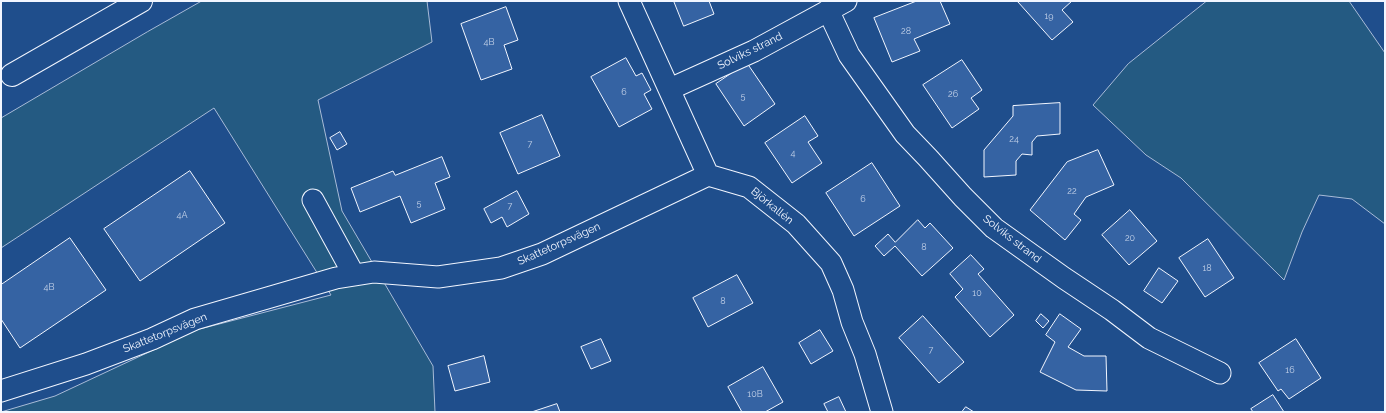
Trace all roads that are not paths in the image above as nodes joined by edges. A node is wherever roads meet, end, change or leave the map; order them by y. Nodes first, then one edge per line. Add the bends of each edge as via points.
1 (141, 1) edge
2 (629, 1) edge
3 (837, 6) edge
4 (12, 75) dead end
5 (670, 89) junction
6 (708, 175) junction
7 (313, 200) dead end
8 (354, 275) junction
9 (1220, 373) dead end
10 (1, 391) edge
11 (882, 412) edge

1 - 4 highway
2 - 5 street
3 - 5 street, Solviks strand via 754,51
3 - 9 street, Solviks strand via 849,55 905,134 994,228 1149,338
5 - 6 street
6 - 8 street, Skattetorpsvägen via 542,254 501,268 438,278 374,272
6 - 11 street, Björkallén via 749,187 796,224 831,263 865,354
7 - 8 street
8 - 10 street, Skattetorpsvägen via 195,319 152,339 86,364

